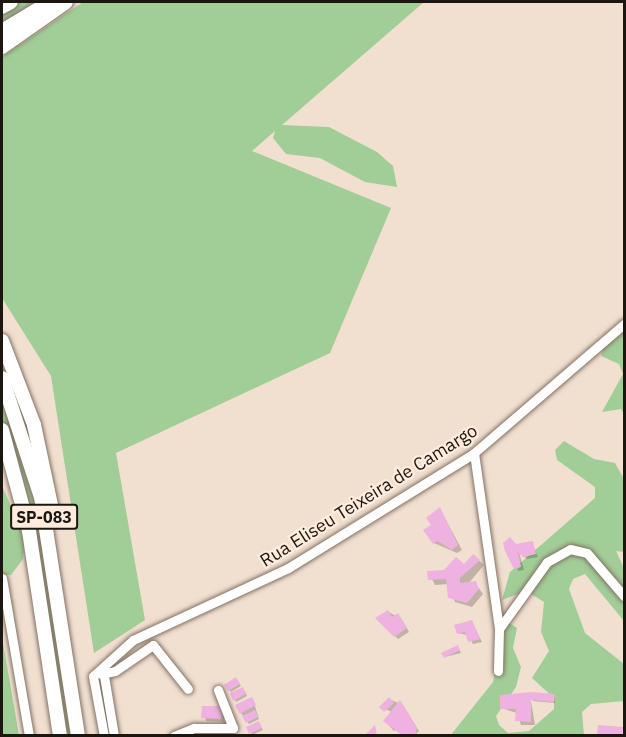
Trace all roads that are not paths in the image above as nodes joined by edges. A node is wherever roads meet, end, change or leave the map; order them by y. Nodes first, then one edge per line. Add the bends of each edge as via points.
1 (11, 2) edge
2 (50, 2) edge
3 (66, 2) edge
4 (2, 7) edge
5 (2, 31) edge
6 (2, 47) edge
7 (624, 325) edge
8 (2, 341) edge
9 (2, 378) edge
10 (2, 430) edge
11 (2, 449) edge
12 (474, 453) junction
13 (32, 548) junction
14 (2, 578) edge
15 (3, 592) edge
16 (624, 596) edge
17 (499, 629) junction
18 (109, 660) junction
19 (64, 662) junction
20 (498, 671) dead end
21 (100, 674) junction
22 (188, 689) dead end
23 (218, 690) dead end
24 (105, 718) junction
25 (29, 735) edge
26 (60, 735) edge
27 (78, 735) edge
28 (104, 735) edge
29 (114, 735) edge
30 (174, 735) edge

1 - 4 highway
2 - 5 highway
3 - 6 highway
7 - 12 street, Rua Eliseu Teixeira de Camargo
8 - 19 highway via 27,403 45,469
9 - 19 highway, SP-083 via 41,497
10 - 13 highway, SP-083
11 - 13 highway
12 - 17 street
12 - 18 street, Rua Eliseu Teixeira de Camargo via 288,568 150,628
13 - 26 highway, SP-083
14 - 15 street
15 - 25 street
16 - 17 street via 587,553 570,549 547,562
17 - 20 street
18 - 21 street
18 - 24 street via 93,676
19 - 27 highway, SP-083
21 - 22 street via 115,671 153,645
21 - 24 street
23 - 30 street via 233,728 194,728
24 - 28 street
24 - 29 street

